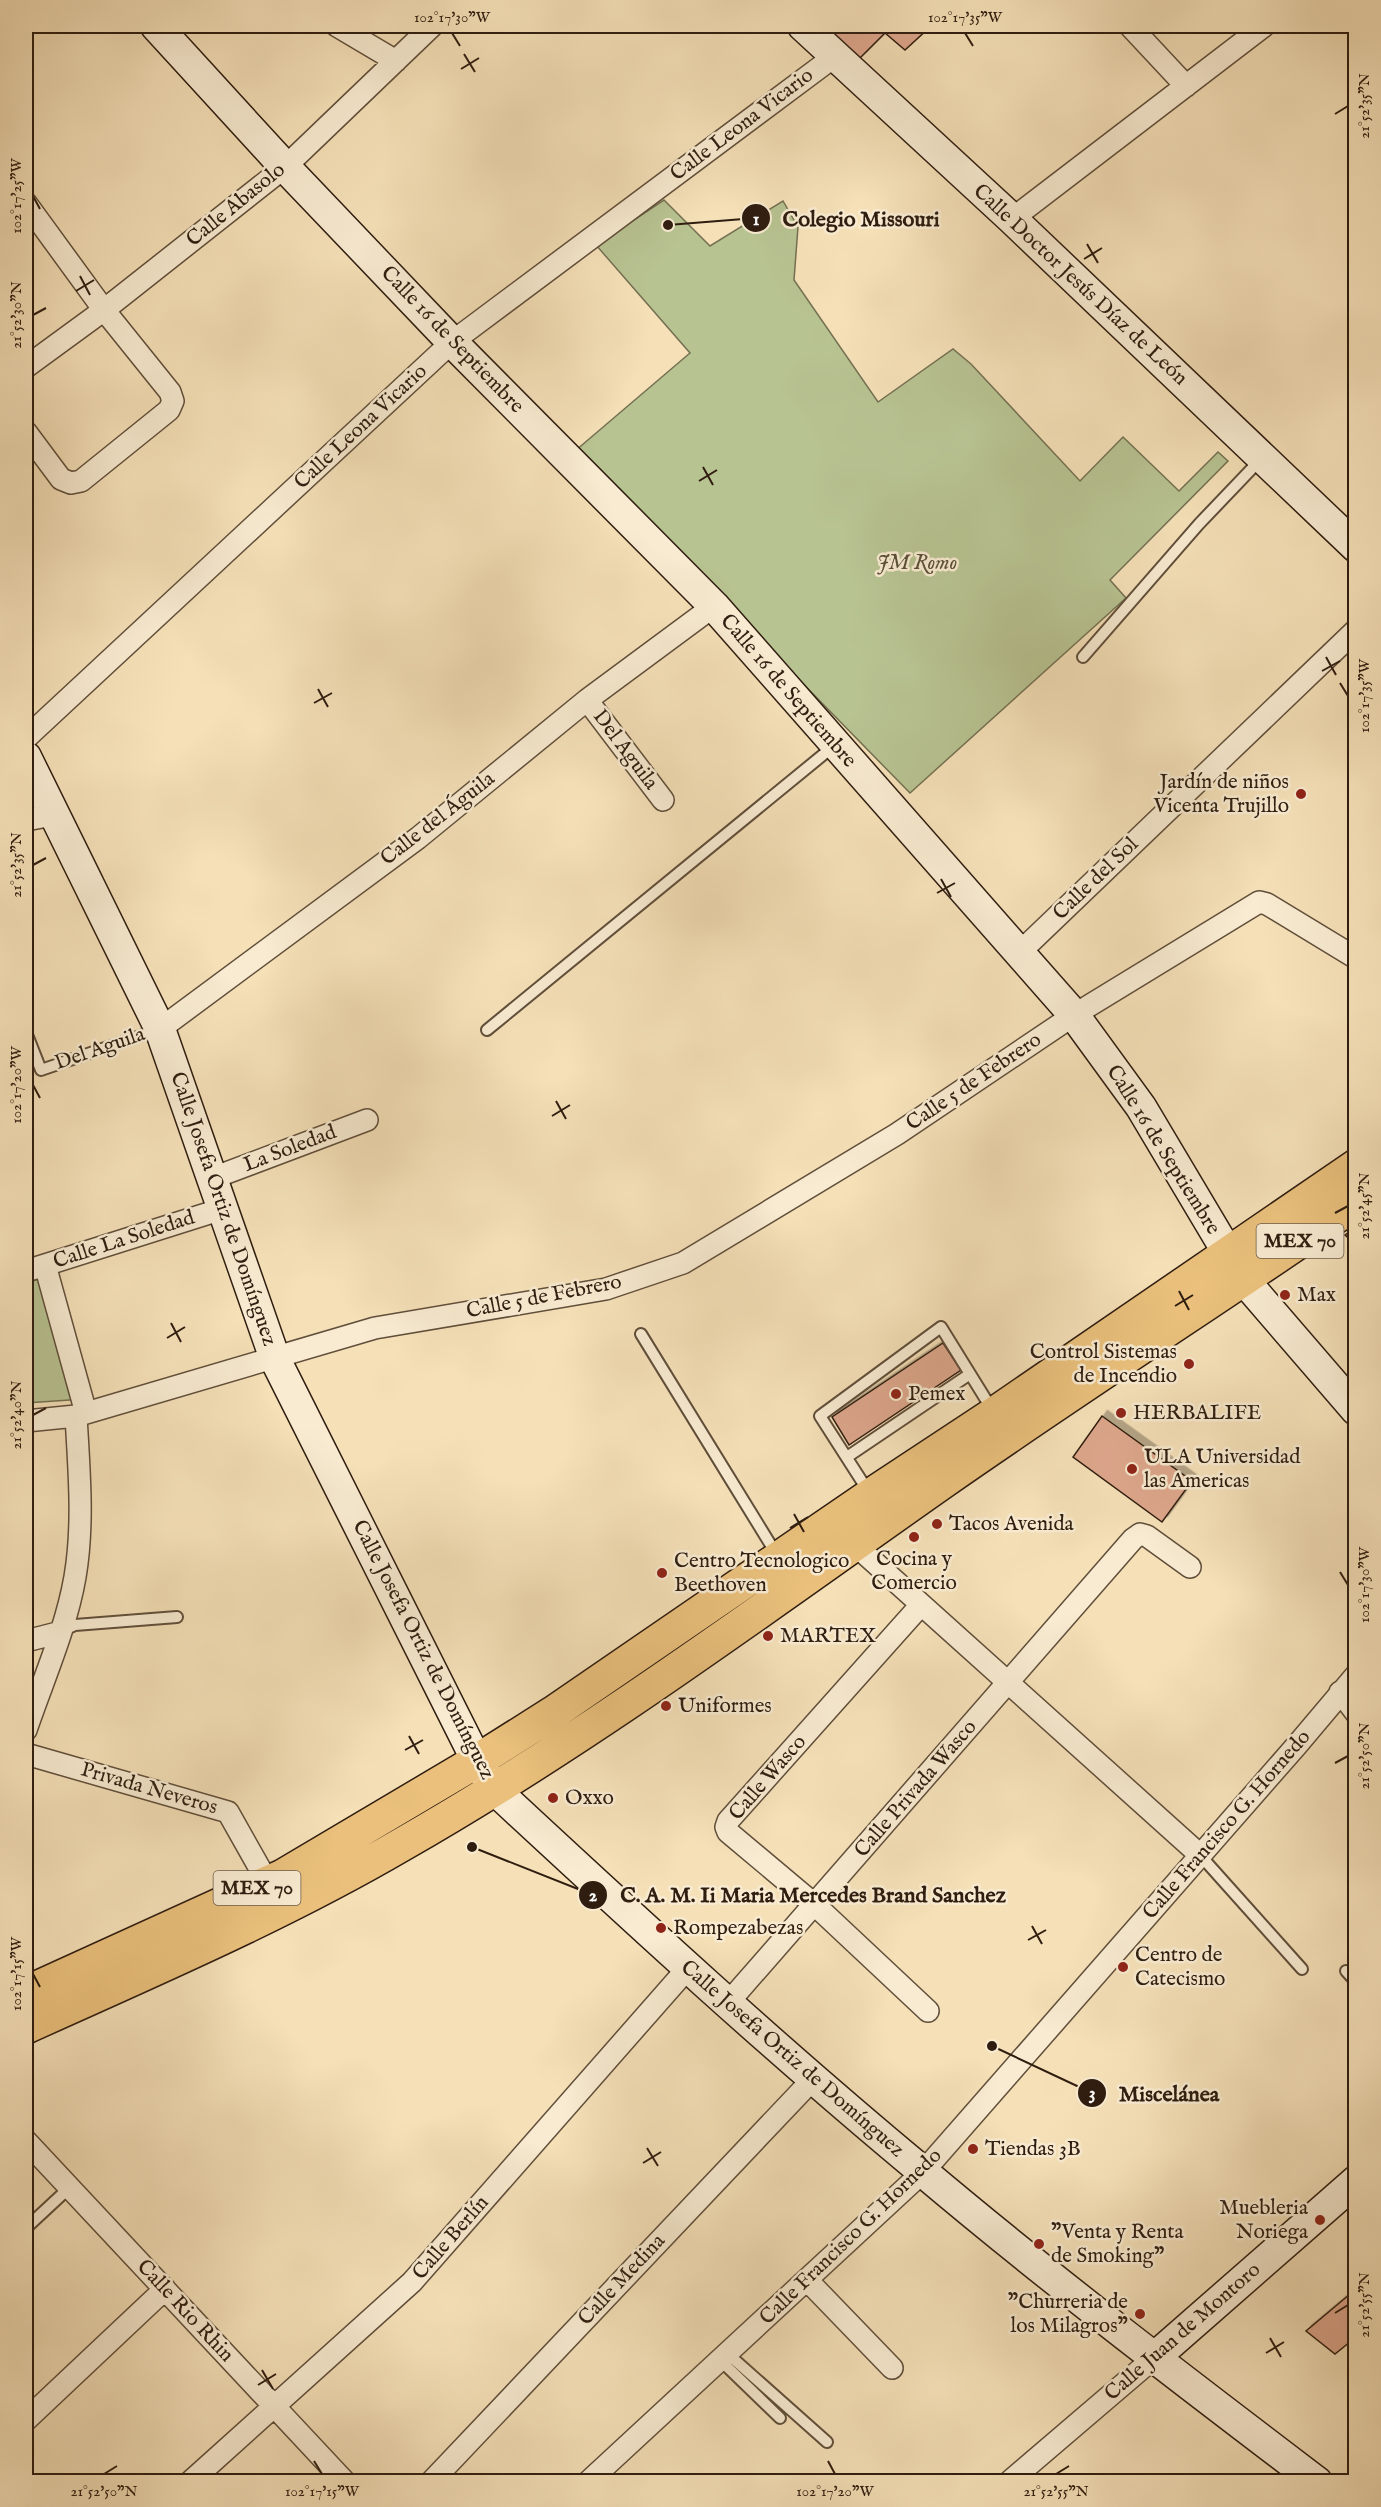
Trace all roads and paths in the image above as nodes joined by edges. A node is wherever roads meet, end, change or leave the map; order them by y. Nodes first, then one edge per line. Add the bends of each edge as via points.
1 (156, 26) edge
2 (337, 26) edge
3 (432, 26) edge
4 (803, 26) edge
5 (1130, 26) edge
6 (1264, 26) edge
7 (835, 56) junction
8 (396, 61) junction
9 (1186, 86) junction
10 (285, 167) junction
11 (26, 203) edge
12 (1012, 219) junction
13 (104, 310) junction
14 (452, 342) junction
15 (26, 367) edge
16 (26, 432) edge
17 (1262, 458) junction
18 (1356, 547) edge
19 (714, 606) junction
20 (1356, 630) edge
21 (1083, 657) dead end
22 (587, 700) junction
23 (26, 738) edge
24 (836, 745) junction
25 (26, 757) edge
26 (663, 800) dead end
27 (39, 818) edge
28 (1018, 954) junction
29 (1356, 958) edge
30 (1074, 1015) junction
31 (160, 1029) junction
32 (487, 1030) dead end
33 (26, 1032) edge
34 (367, 1120) dead end
35 (1356, 1166) edge
36 (213, 1178) junction
37 (1356, 1203) edge
38 (222, 1209) junction
39 (35, 1268) edge
40 (1236, 1268) junction
41 (641, 1334) dead end
42 (275, 1359) junction
43 (970, 1374) junction
44 (1356, 1410) edge
45 (994, 1414) junction
46 (81, 1415) junction
47 (26, 1421) edge
48 (847, 1457) junction
49 (871, 1495) junction
50 (854, 1544) junction
51 (778, 1558) junction
52 (1190, 1567) dead end
53 (920, 1606) junction
54 (177, 1617) dead end
55 (61, 1632) junction
56 (26, 1641) edge
57 (1356, 1675) edge
58 (1008, 1682) junction
59 (1340, 1692) junction
60 (1356, 1713) edge
61 (26, 1730) edge
62 (26, 1754) edge
63 (477, 1761) junction
64 (495, 1790) junction
65 (1200, 1855) junction
66 (268, 1883) junction
67 (815, 1905) junction
68 (687, 1969) junction
69 (1302, 1969) dead end
70 (1346, 1971) dead end
71 (1356, 1982) edge
72 (26, 1993) edge
73 (727, 2004) junction
74 (928, 2011) dead end
75 (26, 2027) edge
76 (814, 2078) junction
77 (26, 2141) edge
78 (923, 2172) junction
79 (1356, 2181) edge
80 (69, 2188) junction
81 (26, 2228) edge
82 (807, 2280) junction
83 (165, 2289) junction
84 (724, 2357) junction
85 (1154, 2358) junction
86 (892, 2368) dead end
87 (273, 2405) junction
88 (780, 2418) dead end
89 (26, 2420) edge
90 (827, 2442) dead end
91 (1308, 2479) edge
92 (190, 2481) edge
93 (345, 2481) edge
94 (431, 2481) edge
95 (588, 2481) edge
96 (1009, 2481) edge

1 - 10 main road, Calle 16 de Septiembre
2 - 8 street
3 - 8 street, Calle Abasolo
4 - 7 main road, Calle Doctor Jesús Díaz de León
5 - 9 street
6 - 9 street
7 - 12 main road, Calle Doctor Jesús Díaz de León
7 - 14 street, Calle Leona Vicario
8 - 10 street, Calle Abasolo
9 - 12 street
10 - 13 street, Calle Abasolo
10 - 14 main road, Calle 16 de Septiembre
11 - 13 street
12 - 17 main road, Calle Doctor Jesús Díaz de León
13 - 15 street, Calle Abasolo
13 - 16 street via 170,392 173,401 169,410 81,481 70,483 61,479
14 - 19 main road, Calle 16 de Septiembre
14 - 23 street, Calle Leona Vicario
17 - 18 main road, Calle Doctor Jesús Díaz de León
17 - 21 lane via 1198,524
19 - 22 street, Calle del Águila
19 - 24 main road, Calle 16 de Septiembre
20 - 28 street, Calle del Sol
22 - 26 street, Del Aguila
22 - 31 street, Calle del Águila via 418,838
24 - 28 main road, Calle 16 de Septiembre
24 - 32 lane
25 - 27 main road, Calle Josefa Ortiz de Domínguez
27 - 31 main road, Calle Josefa Ortiz de Domínguez
28 - 30 main road, Calle 16 de Septiembre
29 - 30 street, Calle 5 de Febrero via 1259,902
30 - 40 main road, Calle 16 de Septiembre via 1141,1107
30 - 42 street, Calle 5 de Febrero via 897,1134 683,1263 606,1288 375,1328
31 - 33 lane, Del Aguila via 41,1070
31 - 36 main road, Calle Josefa Ortiz de Domínguez
34 - 36 street, La Soledad
35 - 40 main road, MEX 70
36 - 38 main road, Calle Josefa Ortiz de Domínguez
37 - 40 main road, MEX 70
38 - 39 street, Calle La Soledad
38 - 42 main road, Calle Josefa Ortiz de Domínguez
39 - 46 street
40 - 44 main road, Calle 16 de Septiembre
40 - 45 main road, MEX 70
40 - 50 main road, MEX 70
41 - 51 lane
42 - 46 street, Calle 5 de Febrero
42 - 63 main road, Calle Josefa Ortiz de Domínguez
43 - 45 lane
43 - 48 lane
43 - 48 lane via 941,1327 820,1416
45 - 49 main road, MEX 70
46 - 47 street, Calle 5 de Febrero
46 - 55 street via 81,1509 75,1577
48 - 49 lane
49 - 51 main road, MEX 70
50 - 53 street
50 - 64 main road, MEX 70
51 - 63 main road, MEX 70
52 - 58 street via 1140,1534
53 - 58 street
53 - 67 street, Calle Wasco via 728,1821 728,1832
54 - 55 lane via 75,1625
55 - 56 street
55 - 61 street
57 - 59 street, Calle Francisco G. Hornedo
58 - 65 street
58 - 67 street, Calle Privada Wasco
59 - 60 street
59 - 65 street, Calle Francisco G. Hornedo
62 - 66 street, Privada Neveros via 228,1812
63 - 64 main road, Calle Josefa Ortiz de Domínguez
63 - 66 main road, MEX 70
64 - 68 main road, Calle Josefa Ortiz de Domínguez
64 - 75 main road, MEX 70 via 255,1923
65 - 69 lane
65 - 78 street, Calle Francisco G. Hornedo
66 - 72 main road, MEX 70
67 - 73 street, Calle Privada Wasco
67 - 74 street, Calle Wasco
68 - 73 main road, Calle Josefa Ortiz de Domínguez
68 - 87 street, Calle Berlín via 412,2282
70 - 71 lane
73 - 76 main road, Calle Josefa Ortiz de Domínguez
76 - 78 main road, Calle Josefa Ortiz de Domínguez
76 - 94 street, Calle Medina
77 - 80 street, Calle Rio Rhin
78 - 82 street, Calle Francisco G. Hornedo
78 - 85 main road, Calle Josefa Ortiz de Domínguez
79 - 85 main road, Calle Juan de Montoro
80 - 81 lane
80 - 83 street, Calle Rio Rhin
82 - 84 street, Calle Francisco G. Hornedo
82 - 86 street
83 - 87 street, Calle Rio Rhin
83 - 89 street
84 - 88 lane
84 - 90 lane
84 - 95 street, Calle Francisco G. Hornedo
85 - 91 main road, Calle Josefa Ortiz de Domínguez
85 - 96 street, Calle Juan de Montoro
87 - 92 street, Calle Berlín
87 - 93 street, Calle Rio Rhin

